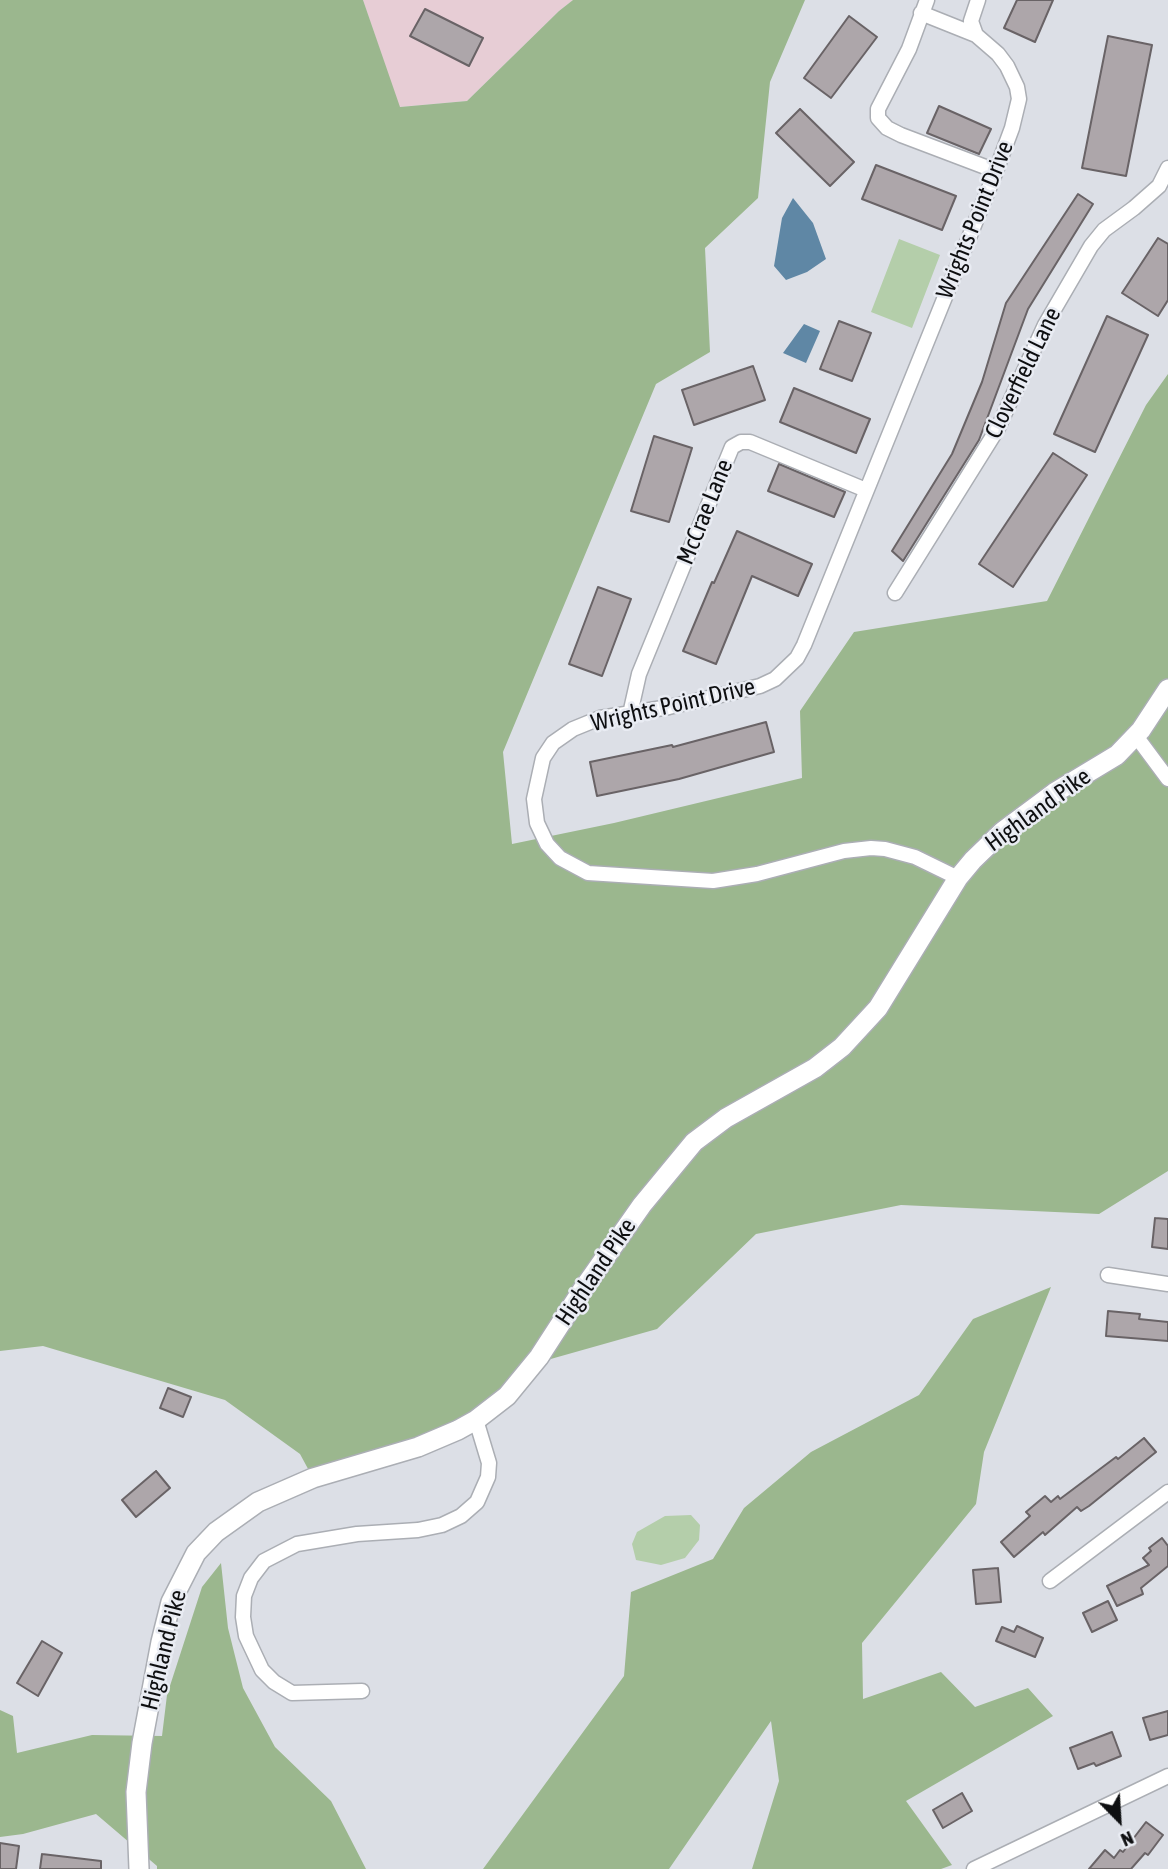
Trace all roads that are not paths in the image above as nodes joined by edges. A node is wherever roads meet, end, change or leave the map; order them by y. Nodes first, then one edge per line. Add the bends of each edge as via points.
1 (978, 0) edge
2 (924, 7) edge
3 (975, 35) junction
4 (1168, 168) edge
5 (996, 170) junction
6 (866, 490) junction
7 (895, 593) dead end
8 (1168, 689) edge
9 (630, 714) junction
10 (1136, 736) junction
11 (1168, 779) edge
12 (958, 878) junction
13 (1108, 1275) dead end
14 (1168, 1284) edge
15 (476, 1420) junction
16 (1168, 1492) edge
17 (1050, 1581) dead end
18 (362, 1691) dead end
19 (1168, 1776) edge
20 (139, 1869) edge
21 (974, 1869) edge

1 - 3 street via 971,21
2 - 3 street, Wrights Point Drive
2 - 5 street via 878,116 887,128 901,135
3 - 5 street, Wrights Point Drive via 1007,66 1019,99
4 - 7 street, Cloverfield Lane via 1159,186 1091,246 1045,325 998,428
5 - 6 street, Wrights Point Drive
6 - 9 street, Wrights Point Drive via 804,645 775,679
6 - 9 street, McCrae Lane via 750,442 732,447 639,674
8 - 10 street, Highland Pike
9 - 12 street, Wrights Point Drive via 600,718 573,729 553,743 543,758 534,799 537,823 547,844 578,869 713,881 844,850 871,848 915,857
10 - 11 street
10 - 12 street, Highland Pike via 1117,755 1003,831
12 - 15 street, Highland Pike via 866,1022 815,1068 726,1118 694,1142 642,1205 539,1357 507,1396
13 - 14 street
15 - 18 street via 488,1477 477,1502 461,1516 418,1530 297,1544 264,1561 251,1578 243,1617 261,1670 292,1693
15 - 20 street, Highland Pike via 418,1447 313,1478 258,1502 216,1532 196,1553 171,1602 142,1743 136,1792
16 - 17 street
19 - 21 street

